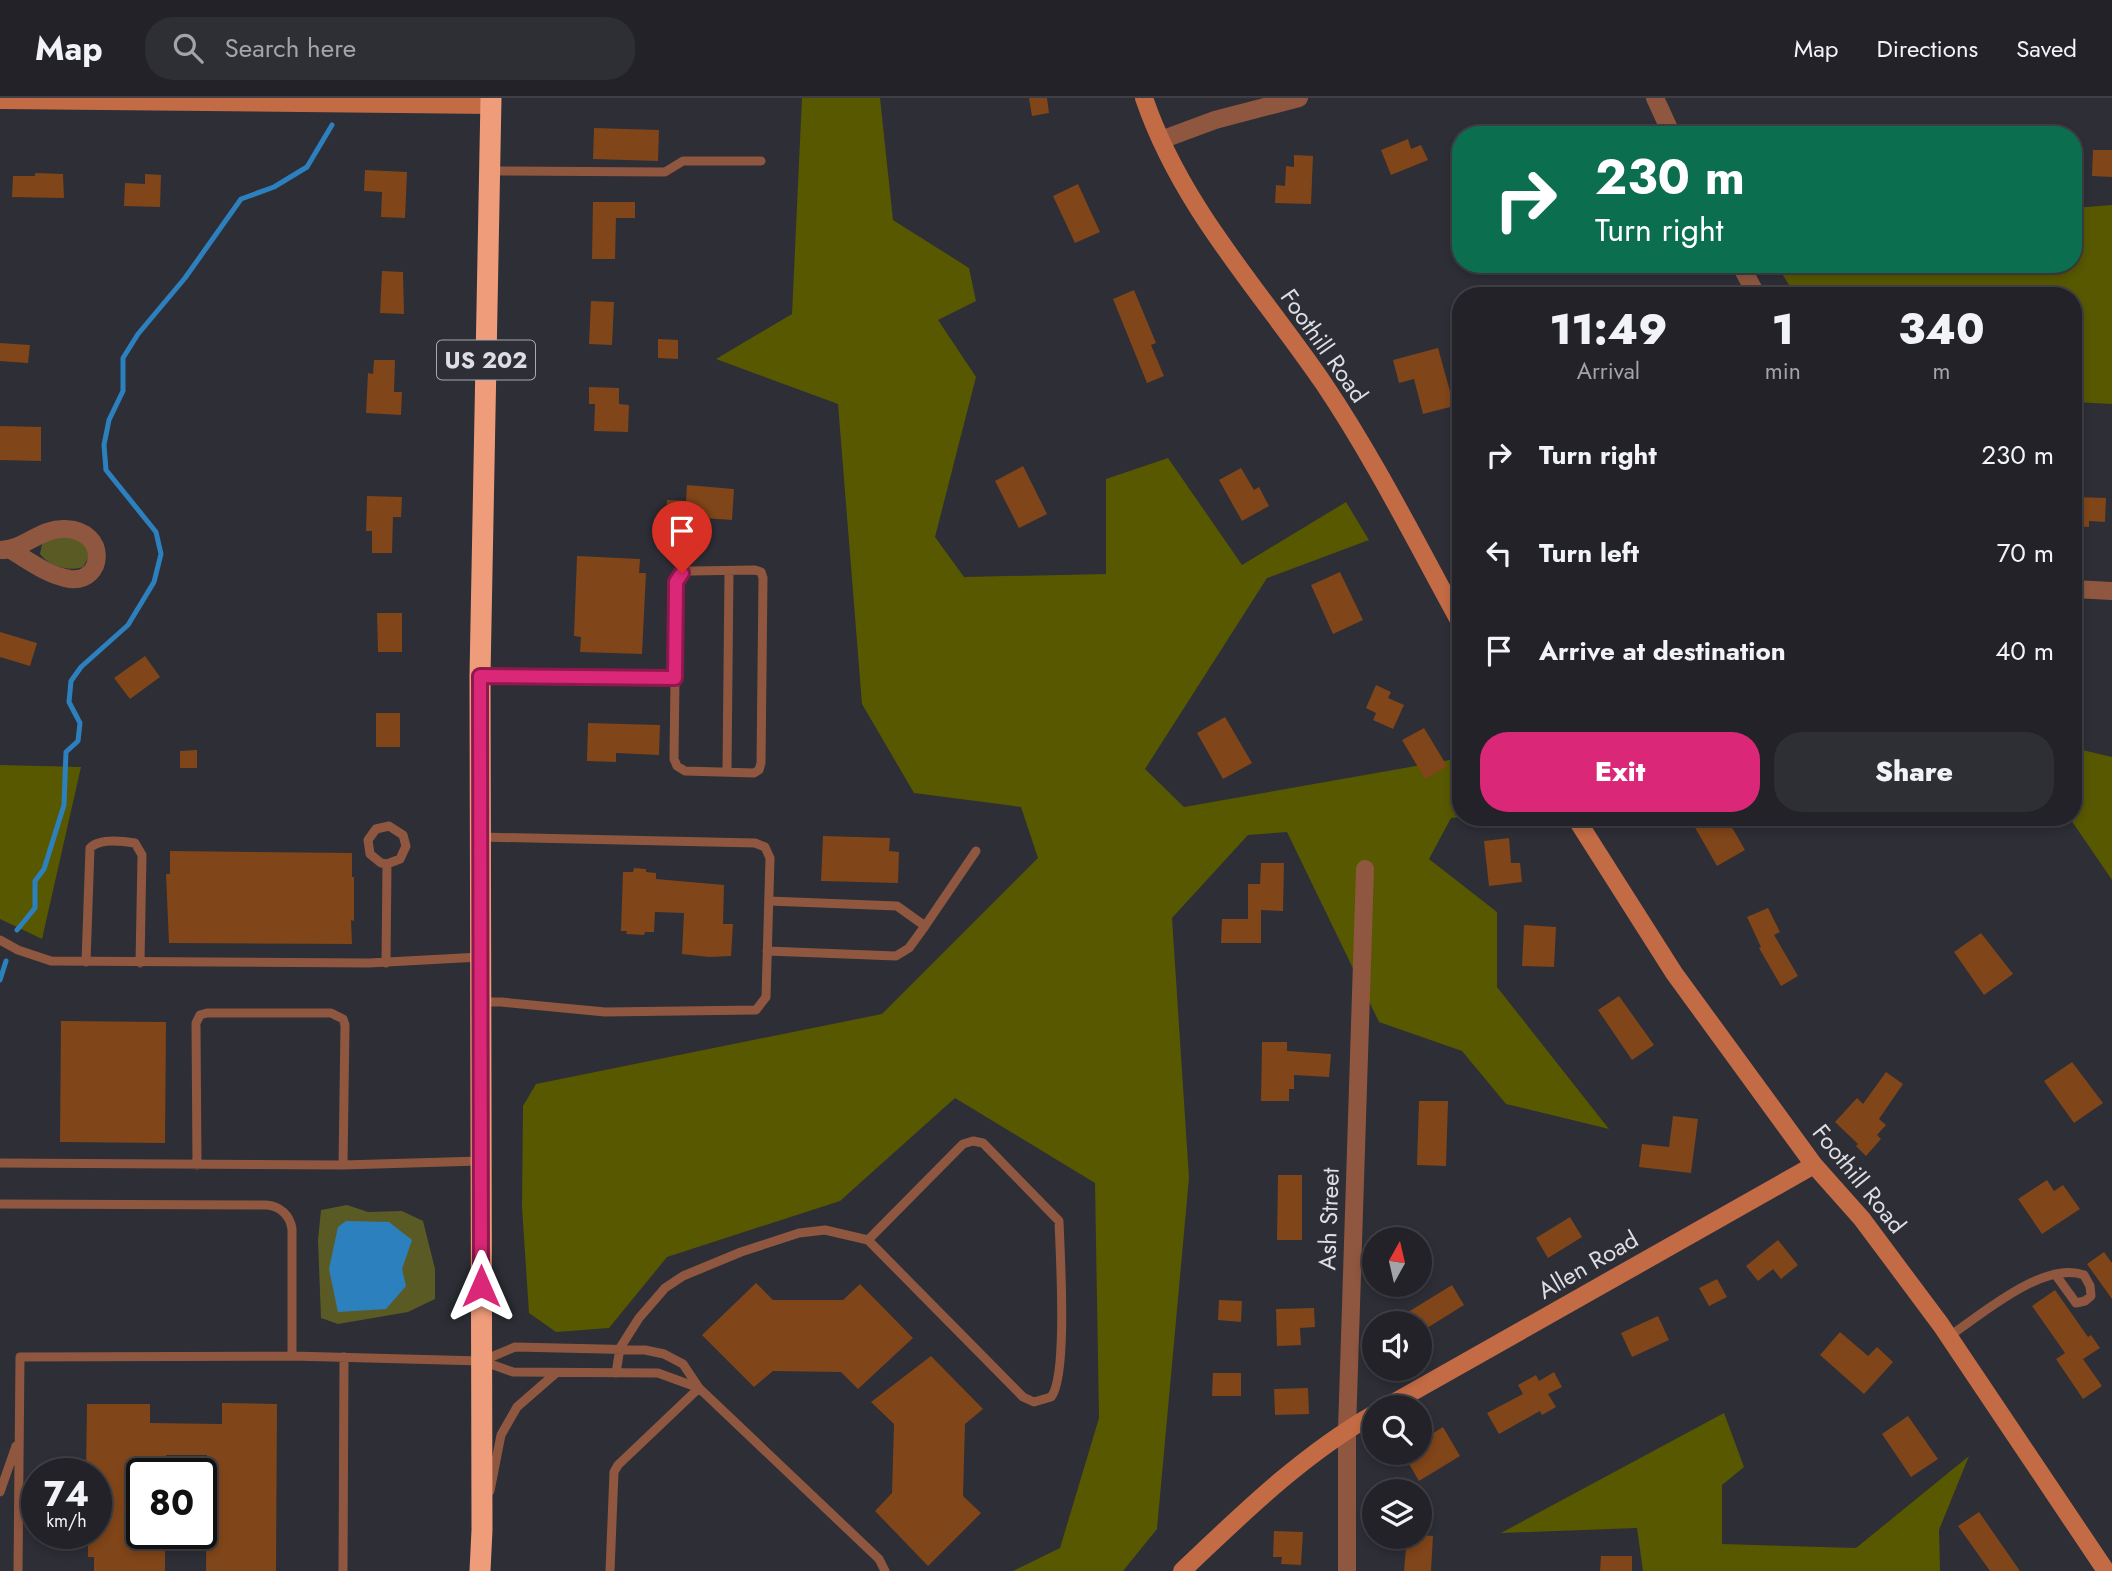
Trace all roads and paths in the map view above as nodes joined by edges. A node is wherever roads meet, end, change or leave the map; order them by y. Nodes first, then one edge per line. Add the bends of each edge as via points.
1 (1144, 98) edge
2 (1299, 98) edge
3 (1656, 98) edge
4 (0, 100) edge
5 (310, 101) edge
6 (413, 101) edge
7 (491, 101) edge
8 (1668, 126) edge
9 (1161, 140) junction
10 (761, 161) dead end
11 (490, 171) junction
12 (729, 571) junction
13 (2082, 590) edge
14 (2112, 592) edge
15 (1452, 608) edge
16 (480, 676) junction
17 (675, 678) junction
18 (727, 771) junction
19 (1581, 826) edge
20 (480, 836) junction
21 (976, 850) dead end
22 (387, 864) junction
23 (1364, 869) dead end
24 (769, 901) junction
25 (925, 926) junction
26 (0, 940) edge
27 (767, 951) junction
28 (480, 957) junction
29 (86, 962) junction
30 (386, 962) junction
31 (140, 963) junction
32 (479, 1002) junction
33 (480, 1161) junction
34 (0, 1163) edge
35 (197, 1165) junction
36 (343, 1165) junction
37 (1814, 1165) junction
38 (0, 1204) edge
39 (868, 1240) junction
40 (2055, 1274) dead end
41 (1948, 1337) junction
42 (620, 1348) junction
43 (292, 1356) junction
44 (344, 1357) junction
45 (482, 1361) junction
46 (556, 1373) junction
47 (615, 1373) junction
48 (699, 1388) junction
49 (1407, 1395) edge
50 (1362, 1421) edge
51 (1347, 1430) junction
52 (19, 1437) junction
53 (0, 1492) edge
54 (482, 1530) junction
55 (18, 1571) edge
56 (342, 1571) edge
57 (480, 1571) edge
58 (610, 1571) edge
59 (885, 1571) edge
60 (1182, 1571) edge
61 (1347, 1571) edge
62 (2106, 1571) edge

1 - 9 street, Foothill Road
2 - 9 street via 1214,120
3 - 8 street
4 - 5 street
5 - 6 street
6 - 7 street
7 - 11 highway, US 202
9 - 15 street, Foothill Road via 1222,248 1333,398
10 - 11 lane via 683,161 665,172
11 - 16 highway, US 202
12 - 17 lane via 687,571 679,577
12 - 18 lane
12 - 18 lane via 755,570 763,575 762,723 759,770
13 - 14 street
16 - 17 lane
16 - 20 highway, US 202
17 - 18 lane via 675,763 685,771
19 - 37 street, Foothill Road via 1674,973
20 - 24 lane via 761,844 769,853
20 - 28 highway, US 202
21 - 25 lane
22 - 22 lane via 400,859 406,846 403,835 389,826 376,829 368,840 370,854
22 - 30 lane
23 - 51 street, Ash Street
24 - 25 lane via 897,906
24 - 27 lane
25 - 27 lane via 909,948 896,956
26 - 29 lane via 51,961
27 - 32 lane via 766,997 751,1011 605,1012
28 - 30 lane
28 - 32 highway, US 202
29 - 31 lane
29 - 31 lane via 90,848 98,842 128,842 142,855
30 - 31 lane
32 - 33 highway, US 202
33 - 36 lane
33 - 45 highway, US 202
34 - 35 lane
35 - 36 lane
35 - 36 lane via 196,1023 200,1015 331,1013 345,1025
37 - 41 street, Foothill Road via 1862,1219
37 - 49 street, Allen Road
38 - 43 lane via 279,1208 292,1229
39 - 39 lane via 963,1144 983,1143 1059,1222 1060,1347 1058,1386 1051,1397 1034,1402 1023,1397
39 - 42 lane via 825,1230 799,1233 695,1271 665,1288
40 - 41 lane via 2031,1282
41 - 62 street, Foothill Road
42 - 45 lane via 515,1347
42 - 47 lane
42 - 48 lane via 664,1354 683,1364
43 - 44 lane
43 - 52 lane via 20,1357
44 - 45 lane
44 - 56 lane
45 - 46 lane via 513,1373
45 - 54 highway, US 202
46 - 47 lane
46 - 54 lane via 517,1408 501,1435
47 - 48 lane via 658,1373
48 - 58 lane via 614,1472
48 - 59 lane via 879,1559
50 - 51 street
51 - 60 street via 1284,1479
51 - 61 street, Ash Street
52 - 53 lane
52 - 55 lane
54 - 57 highway, US 202

